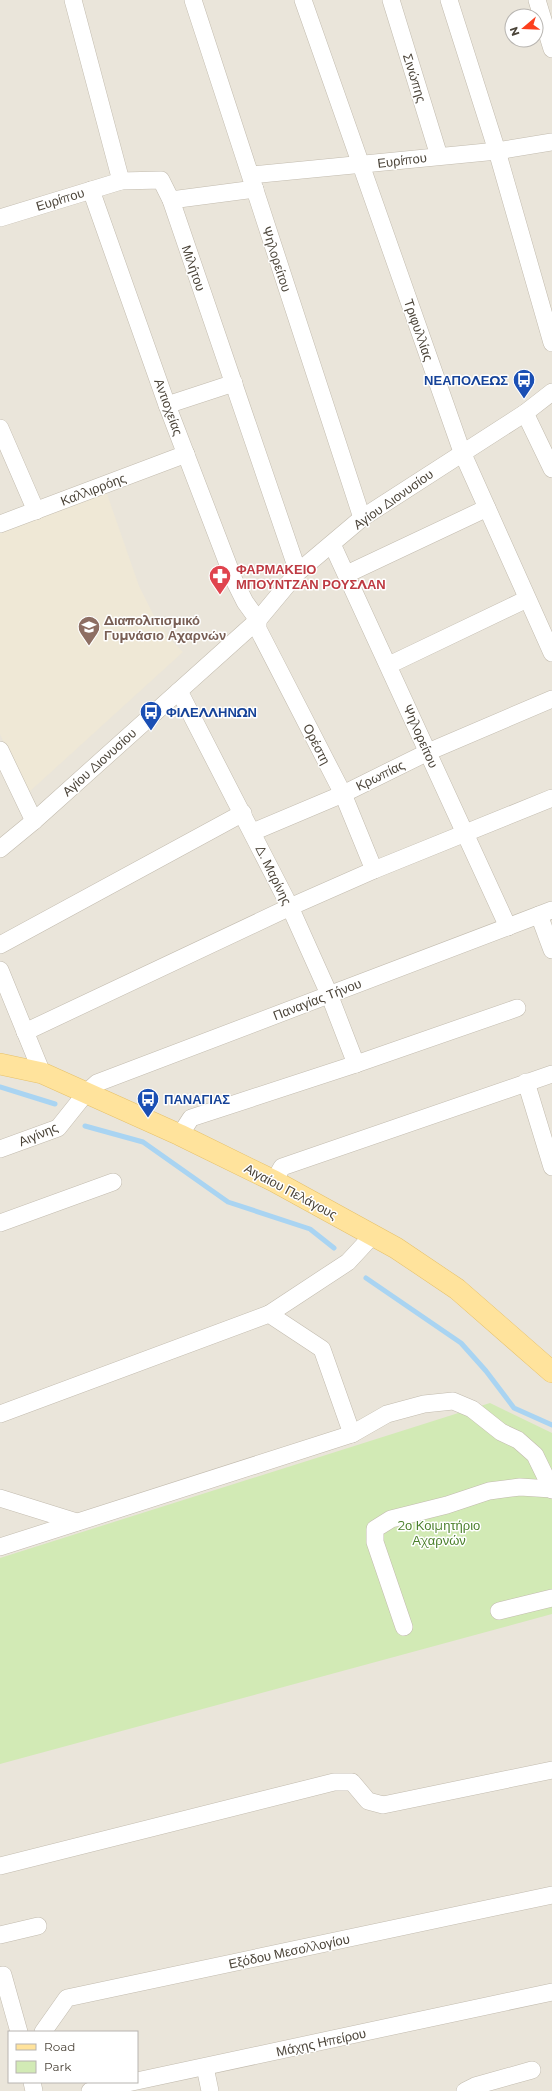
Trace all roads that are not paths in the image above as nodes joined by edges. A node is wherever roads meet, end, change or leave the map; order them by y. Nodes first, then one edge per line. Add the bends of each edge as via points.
1 (73, 0) edge
2 (193, 0) edge
3 (303, 0) edge
4 (391, 0) edge
5 (449, 0) edge
6 (537, 0) edge
7 (552, 49) edge
8 (552, 142) edge
9 (497, 151) junction
10 (439, 156) junction
11 (361, 165) junction
12 (121, 181) junction
13 (253, 182) junction
14 (91, 190) junction
15 (171, 200) junction
16 (0, 218) edge
17 (552, 342) edge
18 (234, 383) junction
19 (552, 392) edge
20 (167, 405) junction
21 (525, 413) junction
22 (0, 428) edge
23 (462, 452) junction
24 (186, 454) junction
25 (552, 469) edge
26 (487, 508) junction
27 (36, 511) junction
28 (362, 518) junction
29 (0, 524) edge
30 (332, 544) junction
31 (298, 572) junction
32 (347, 574) junction
33 (527, 599) junction
34 (258, 620) junction
35 (552, 653) edge
36 (389, 665) junction
37 (179, 691) junction
38 (552, 699) edge
39 (0, 750) edge
40 (428, 752) junction
41 (343, 794) junction
42 (552, 798) edge
43 (243, 813) junction
44 (34, 821) junction
45 (253, 832) junction
46 (465, 835) junction
47 (0, 849) edge
48 (374, 870) junction
49 (290, 907) junction
50 (545, 912) edge
51 (508, 927) junction
52 (0, 945) edge
53 (552, 950) edge
54 (0, 970) edge
55 (329, 994) junction
56 (517, 1008) dead end
57 (25, 1032) junction
58 (0, 1064) edge
59 (356, 1064) junction
60 (42, 1073) junction
61 (552, 1074) edge
62 (526, 1082) junction
63 (86, 1093) junction
64 (180, 1134) junction
65 (0, 1149) edge
66 (552, 1166) edge
67 (274, 1181) junction
68 (113, 1182) dead end
69 (0, 1223) edge
70 (373, 1235) junction
71 (269, 1314) junction
72 (552, 1372) edge
73 (0, 1414) edge
74 (352, 1434) junction
75 (552, 1490) edge
76 (0, 1498) edge
77 (77, 1522) junction
78 (0, 1546) edge
79 (552, 1598) edge
80 (499, 1611) dead end
81 (404, 1627) dead end
82 (552, 1770) edge
83 (0, 1866) edge
84 (552, 1895) edge
85 (38, 1926) dead end
86 (0, 1935) edge
87 (4, 1976) dead end
88 (552, 1992) edge
89 (18, 2031) edge
90 (44, 2031) edge
91 (205, 2067) junction
92 (532, 2070) dead end
93 (138, 2081) edge
94 (128, 2083) edge
95 (472, 2089) edge
96 (90, 2091) edge
97 (210, 2091) edge

1 - 12 street
2 - 13 street, Ψηλορείτου
3 - 11 street, Τριφυλλίας
4 - 10 street, Σινώπης
5 - 9 street
6 - 7 street
8 - 9 street, Ευρίπου
9 - 10 street, Ευρίπου
9 - 17 street
10 - 11 street, Ευρίπου
11 - 13 street, Ευρίπου
11 - 23 street, Τριφυλλίας
12 - 14 street, Ευρίπου
12 - 15 street, Μιλήτου via 160,180
13 - 15 street, Ευρίπου
13 - 28 street, Ψηλορείτου
14 - 16 street, Ευρίπου
14 - 20 street, Αντιοχείας
15 - 18 street, Μιλήτου
18 - 20 street
18 - 31 street, Μιλήτου
19 - 21 street, Αγίου Διονυσίου
20 - 24 street, Αντιοχείας
21 - 23 street, Αγίου Διονυσίου
21 - 25 street
22 - 27 street
23 - 26 street, Τριφυλλίας
23 - 28 street, Αγίου Διονυσίου
24 - 27 street, Καλλιρρόης
24 - 34 street, Αντιοχείας via 234,580
26 - 32 street
26 - 33 street, Τριφυλλίας
27 - 29 street, Καλλιρρόης
28 - 30 street, Αγίου Διονυσίου
30 - 31 street, Αγίου Διονυσίου
30 - 32 street, Ψηλορείτου
31 - 34 street, Αγίου Διονυσίου
32 - 36 street, Ψηλορείτου
33 - 35 street, Τριφυλλίας
33 - 36 street
34 - 37 street, Αγίου Διονυσίου
34 - 41 street, Ορέστη via 258,629
36 - 40 street, Ψηλορείτου
37 - 43 street, Δ. Μαρίνης
37 - 44 street, Αγίου Διονυσίου
38 - 40 street, Κρωπίας
39 - 44 street
40 - 41 street, Κρωπίας
40 - 46 street, Ψηλορείτου
41 - 45 street, Κρωπίας
41 - 48 street, Ορέστη
42 - 46 street
43 - 45 street, Δ. Μαρίνης
43 - 52 street
44 - 47 street, Αγίου Διονυσίου
45 - 49 street, Δ. Μαρίνης
46 - 48 street
46 - 51 street, Ψηλορείτου
48 - 49 street
49 - 55 street, Δ. Μαρίνης
49 - 57 street
50 - 51 street, Παναγίας Τήνου
50 - 53 street
51 - 55 street, Παναγίας Τήνου
54 - 57 street
55 - 59 street, Δ. Μαρίνης
55 - 63 street, Παναγίας Τήνου via 97,1083
56 - 59 street
57 - 60 street
58 - 60 main road, Αιγαίου Πελάγους
59 - 64 street via 191,1118
60 - 63 main road, Αιγαίου Πελάγους
61 - 62 street
62 - 66 street
62 - 67 street via 282,1167
63 - 64 main road, Αιγαίου Πελάγους
63 - 65 street, Αιγίνης via 58,1128
64 - 67 main road, Αιγαίου Πελάγους
67 - 70 main road, Αιγαίου Πελάγους
68 - 69 street
70 - 71 street via 348,1262
70 - 72 main road, Αιγαίου Πελάγους via 457,1289
71 - 73 street
71 - 74 street via 322,1349
74 - 75 street via 387,1414 424,1404 453,1401 472,1409 501,1432 518,1440 530,1450
74 - 77 street
75 - 81 street via 520,1487 489,1491 448,1505 391,1519 375,1529 375,1542
76 - 77 street
77 - 78 street
79 - 80 street
82 - 83 street via 383,1805 368,1801 352,1782 334,1782
84 - 90 street, Εξόδου Μεσολλογίου via 68,1998
85 - 86 street
87 - 89 street
88 - 91 street, Μάχης Ηπείρου
91 - 93 street, Μάχης Ηπείρου
91 - 97 street
92 - 95 street
94 - 96 street, Μάχης Ηπείρου

